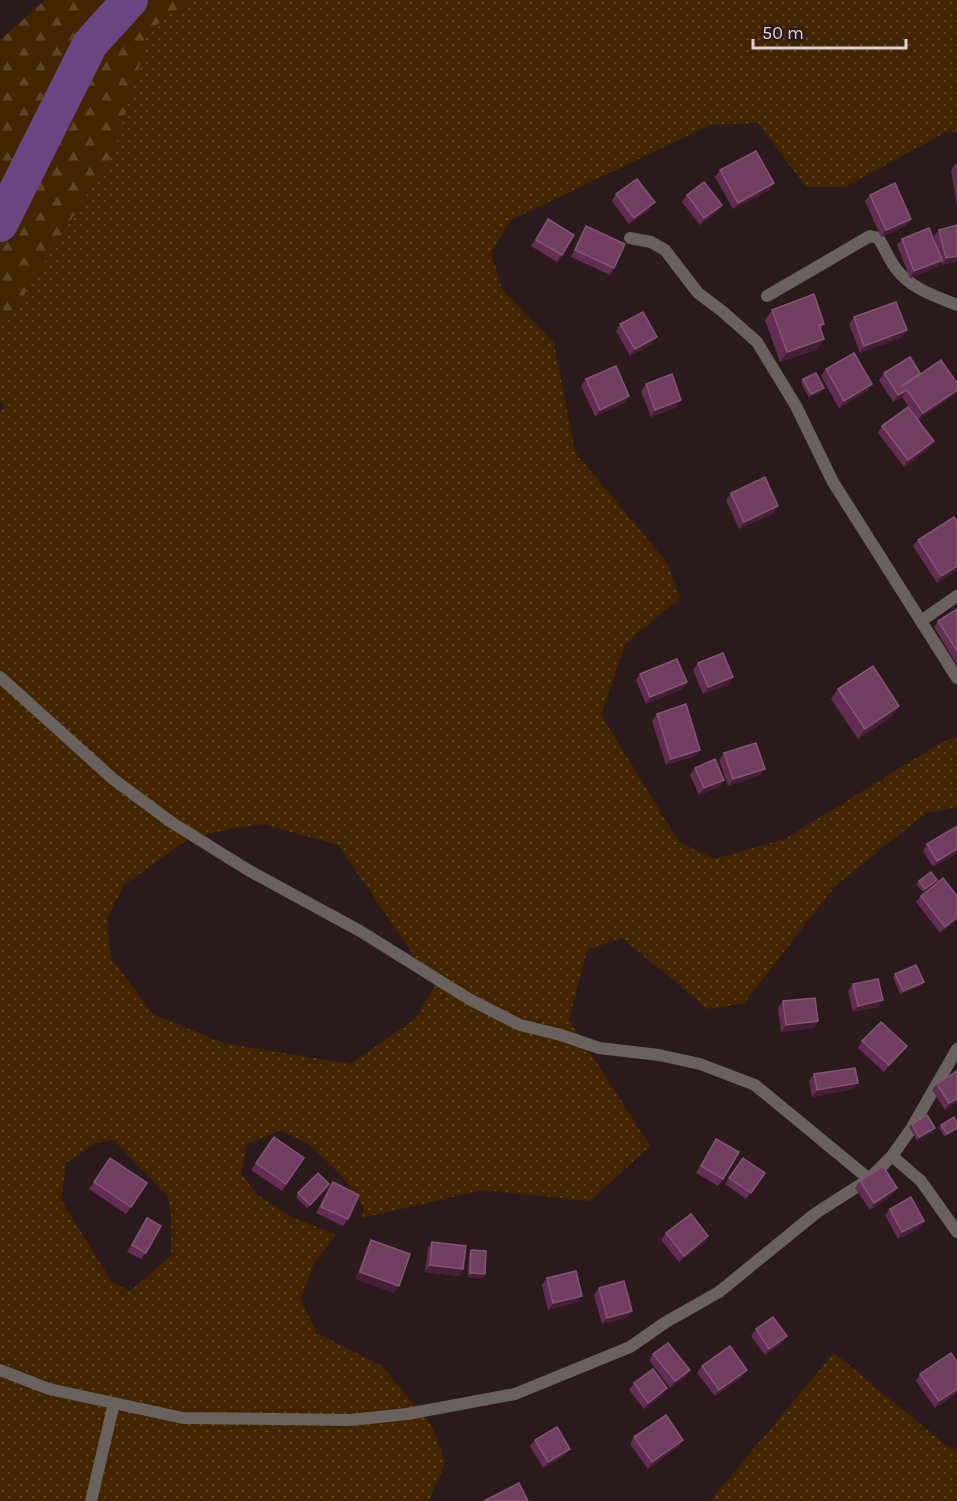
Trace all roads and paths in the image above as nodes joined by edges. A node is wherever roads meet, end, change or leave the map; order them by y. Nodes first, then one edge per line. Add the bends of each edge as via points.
1 (630, 238) dead end
2 (767, 296) dead end
3 (957, 305) edge
4 (957, 596) edge
5 (921, 621) junction
6 (0, 677) edge
7 (957, 678) edge
8 (957, 1049) edge
9 (892, 1156) junction
10 (869, 1179) junction
11 (957, 1232) edge
12 (0, 1370) edge
13 (114, 1403) junction
14 (91, 1501) edge

1 - 5 street via 651,242 665,250 691,286 757,342 796,406 833,482
2 - 3 street via 870,236 878,238 897,270 910,282
4 - 5 street
5 - 7 street
6 - 10 street via 113,779 171,822 469,999 520,1025 599,1048 700,1064 755,1085
8 - 9 street
9 - 10 street
9 - 11 street via 921,1181
10 - 13 street via 816,1213 719,1292 630,1347 514,1394 351,1420 183,1418
12 - 13 street via 49,1389
13 - 14 street

